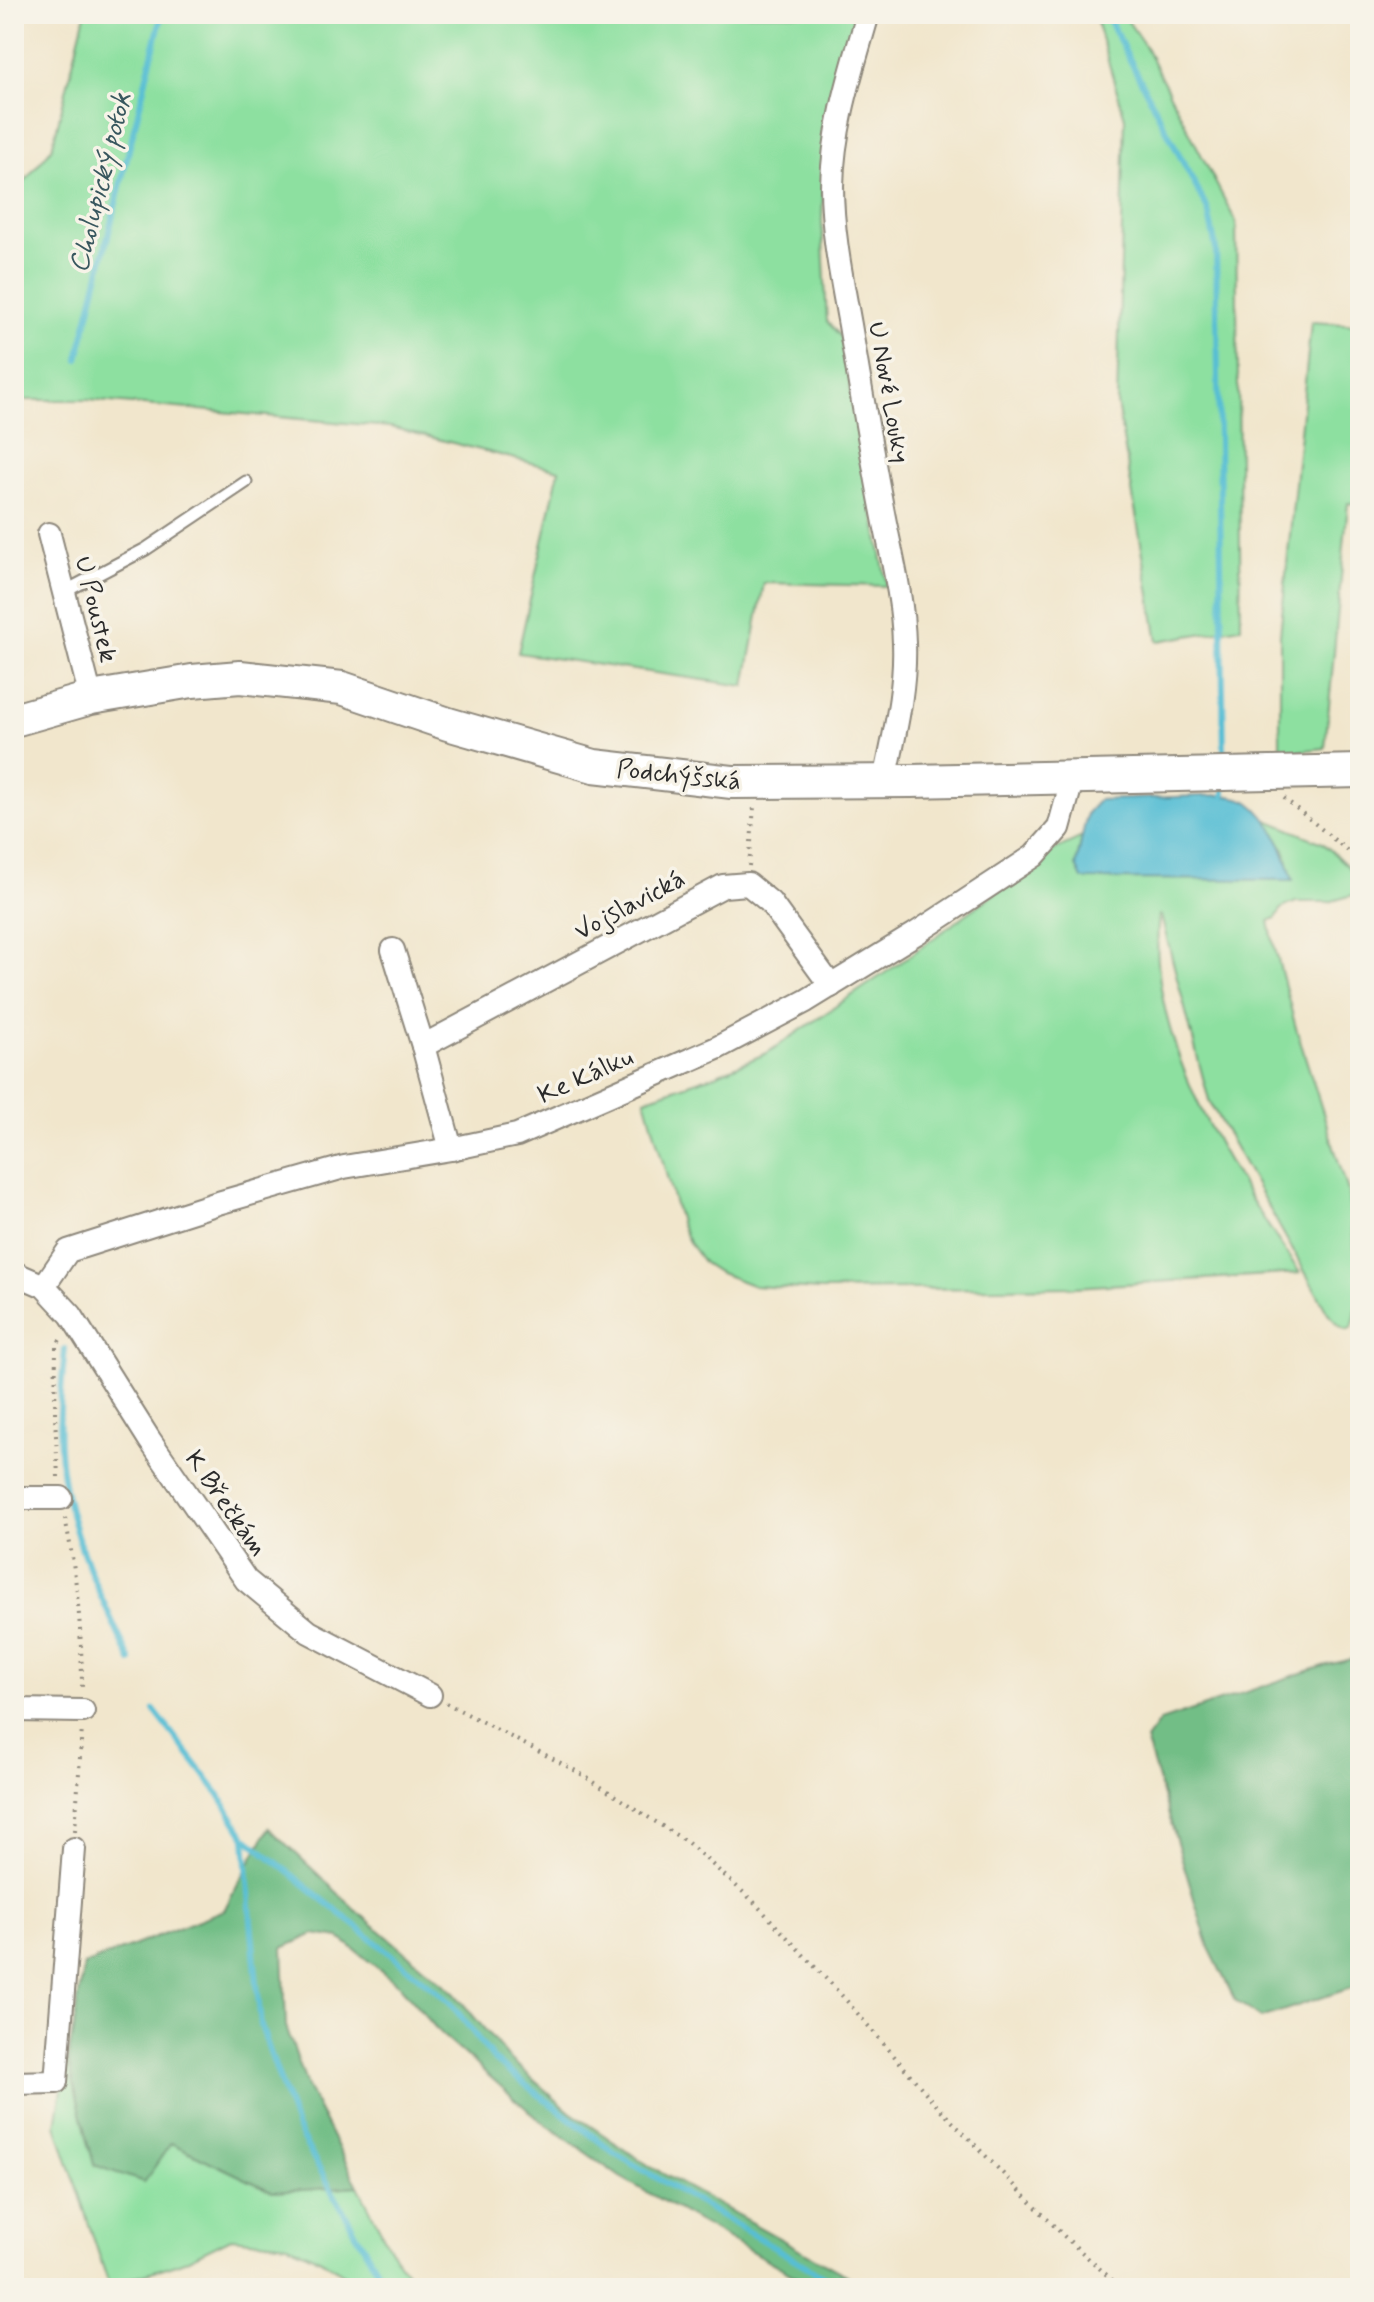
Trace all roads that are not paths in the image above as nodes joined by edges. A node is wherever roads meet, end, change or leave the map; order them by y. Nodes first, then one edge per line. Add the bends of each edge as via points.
1 (868, 14) edge
2 (246, 482) dead end
3 (49, 534) dead end
4 (64, 592) junction
5 (91, 698) junction
6 (14, 720) edge
7 (1360, 771) edge
8 (1073, 777) junction
9 (885, 781) junction
10 (393, 950) dead end
11 (831, 986) junction
12 (423, 1046) junction
13 (451, 1149) junction
14 (14, 1273) edge
15 (44, 1286) junction
16 (14, 1498) edge
17 (61, 1498) road end
18 (430, 1695) road end
19 (14, 1710) edge
20 (83, 1711) road end
21 (74, 1849) road end
22 (14, 2083) edge

1 - 9 street, U Nové Louky via 844,98 832,187 845,295 904,639 905,674
2 - 4 lane via 146,549
3 - 4 street, U Poustek
4 - 5 street, U Poustek
5 - 6 street, Podchýšská
5 - 9 street, Podchýšská via 240,677 342,688 594,766 732,782
7 - 8 street, Podchýšská
8 - 9 street, Podchýšská
8 - 11 street, Ke Kálku via 1059,828 1034,856
10 - 12 street
11 - 12 street, Vojslavická via 770,902 748,884 723,886
11 - 13 street, Ke Kálku via 717,1048 517,1135
12 - 13 street
13 - 15 street, Ke Kálku via 344,1167 68,1251
14 - 15 street
15 - 18 street, K Břečkám via 71,1315 246,1580 309,1632
16 - 17 street
19 - 20 street
21 - 22 street via 56,2082

